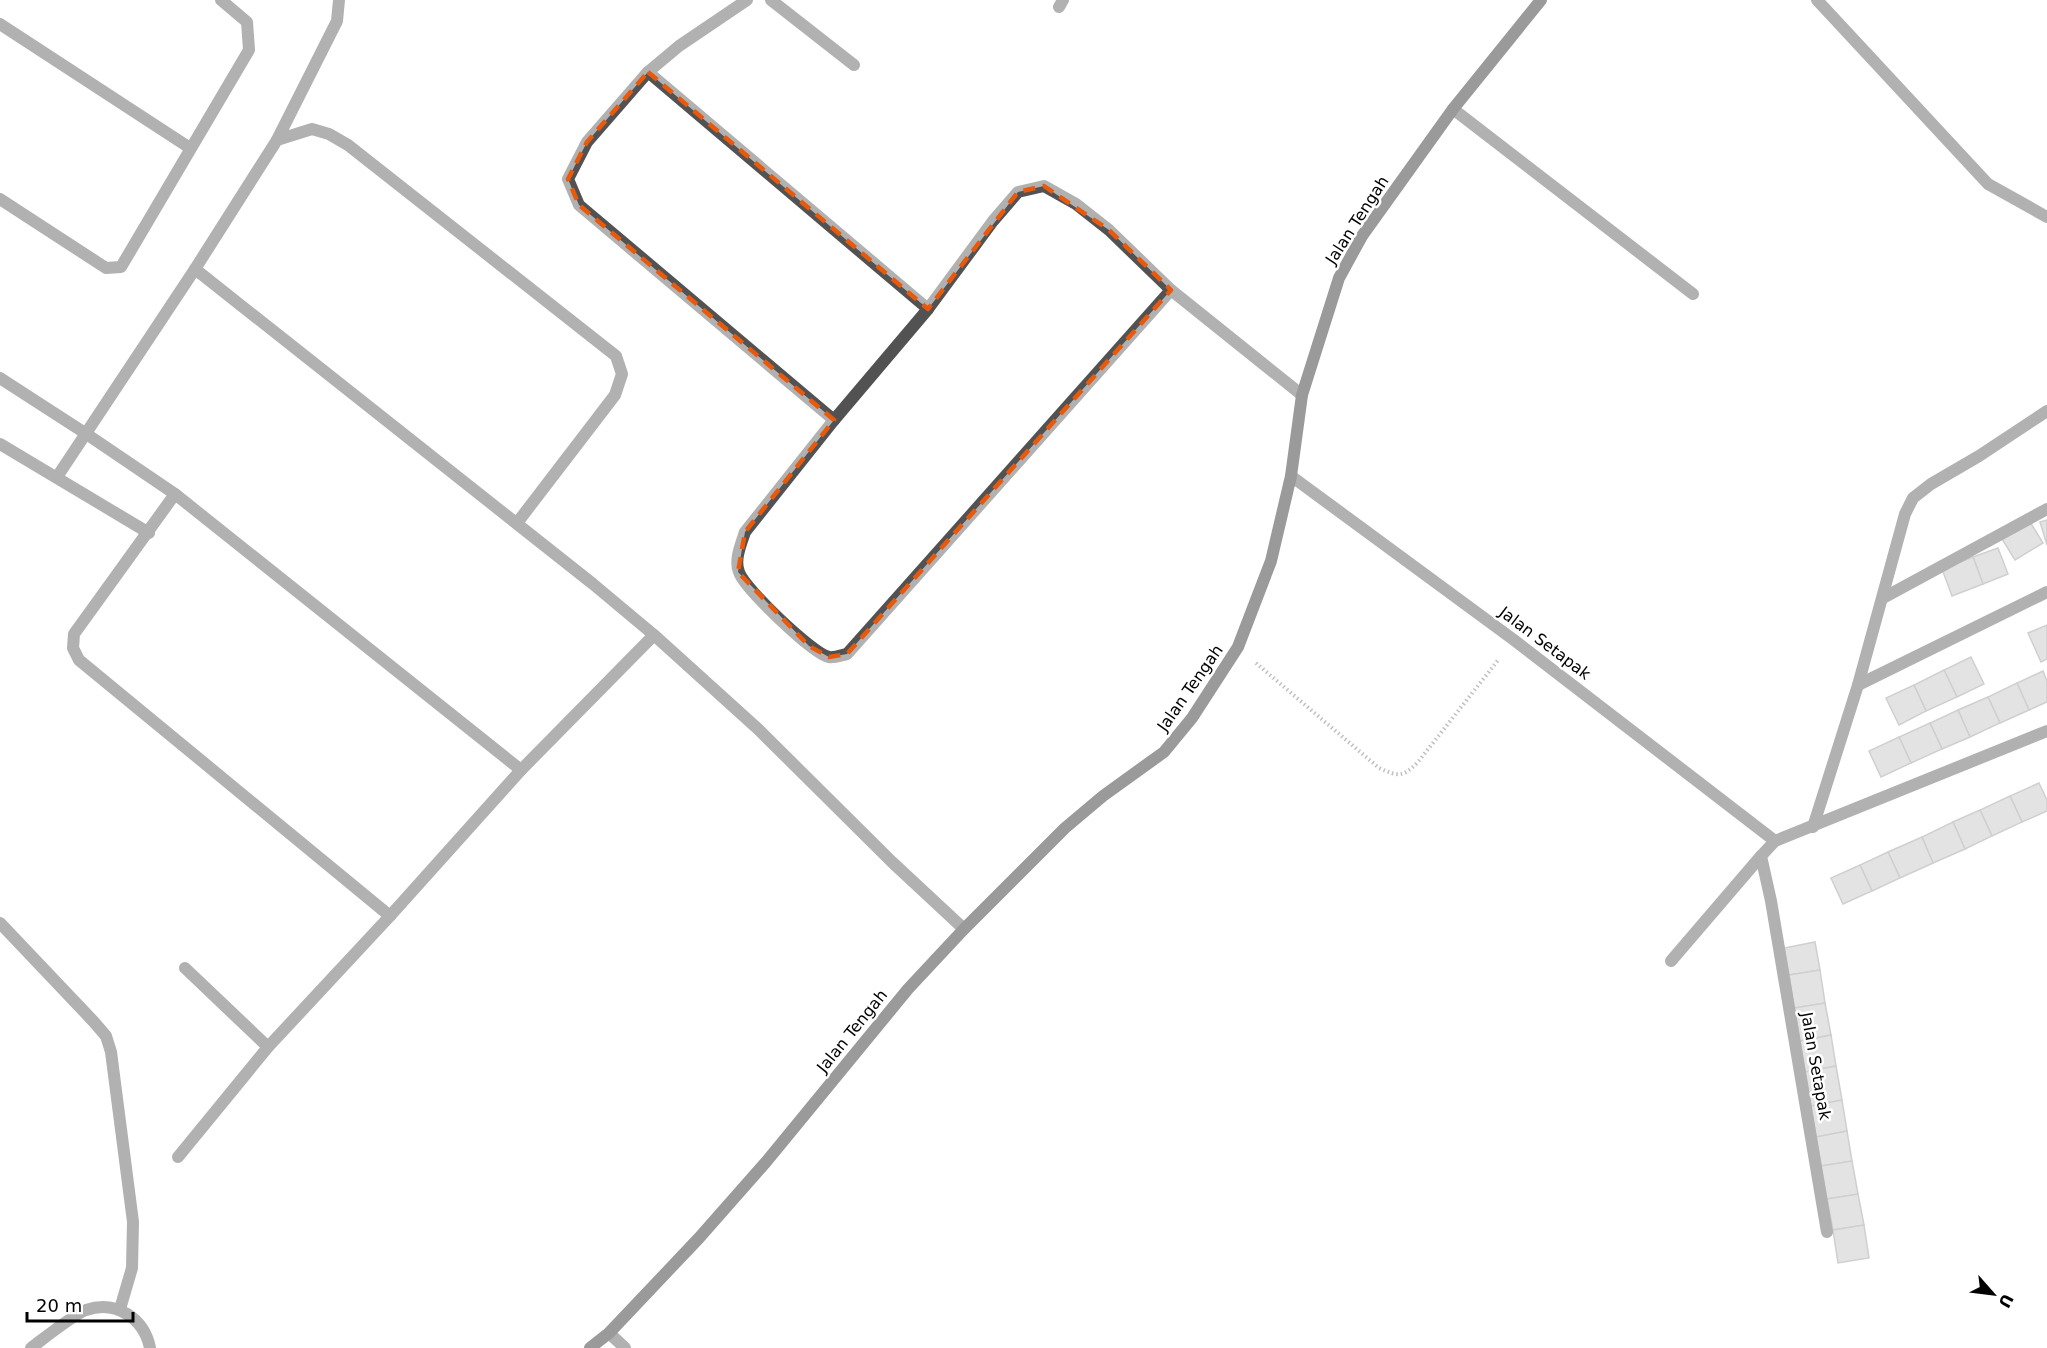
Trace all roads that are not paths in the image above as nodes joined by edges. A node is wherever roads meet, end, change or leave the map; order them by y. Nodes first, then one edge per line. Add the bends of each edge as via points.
1 (221, 0) edge
2 (339, 0) edge
3 (747, 0) edge
4 (771, 0) edge
5 (1541, 0) edge
6 (1818, 0) edge
7 (0, 24) edge
8 (854, 65) dead end
9 (648, 72) junction
10 (1453, 109) junction
11 (277, 140) junction
12 (190, 148) junction
13 (0, 199) edge
14 (2047, 217) edge
15 (195, 269) junction
16 (1171, 290) junction
17 (1693, 294) dead end
18 (928, 309) junction
19 (0, 378) edge
20 (1302, 395) junction
21 (2047, 411) edge
22 (834, 420) junction
23 (85, 433) junction
24 (0, 444) edge
25 (1291, 476) junction
26 (57, 477) junction
27 (175, 494) junction
28 (2047, 509) edge
29 (517, 523) junction
30 (149, 533) junction
31 (2047, 592) edge
32 (1883, 598) junction
33 (654, 635) junction
34 (1858, 685) junction
35 (2047, 731) edge
36 (521, 770) junction
37 (1814, 827) junction
38 (1775, 841) junction
39 (1761, 856) junction
40 (390, 916) junction
41 (0, 923) edge
42 (964, 929) junction
43 (1671, 961) dead end
44 (185, 968) dead end
45 (268, 1047) junction
46 (178, 1157) dead end
47 (1827, 1232) dead end
48 (120, 1309) junction
49 (609, 1334) junction
50 (31, 1348) edge
51 (150, 1348) edge
52 (590, 1348) edge
53 (626, 1348) edge

1 - 12 street via 247,22 249,50
2 - 11 street via 337,21
3 - 9 street
4 - 8 street
5 - 10 main road, Jalan Tengah
6 - 14 street via 1988,184
7 - 12 street
9 - 18 street
9 - 22 street via 587,142 568,179 579,205
10 - 17 street
10 - 20 main road, Jalan Tengah via 1362,236 1339,278
11 - 15 street
11 - 29 street via 312,129 348,145 616,356 622,374 615,395
12 - 13 street via 121,267 106,268
15 - 23 street
15 - 29 street
16 - 18 street via 1109,230 1076,204 1044,186 1018,192
16 - 20 street
16 - 22 street via 847,654 829,657 809,646 750,589 738,572 745,532
18 - 22 street
19 - 23 street
20 - 25 main road, Jalan Tengah
21 - 32 street via 1913,498 1905,514
23 - 26 street
23 - 27 street
24 - 26 street
25 - 38 street, Jalan Setapak via 1514,640
25 - 42 main road, Jalan Tengah via 1271,561 1238,647 1192,718 1164,752 1065,828
26 - 30 street
27 - 30 street
27 - 36 street
28 - 32 street
29 - 33 street
30 - 40 street via 74,634 73,648 79,660
31 - 34 street
32 - 34 street
33 - 36 street
33 - 42 street via 758,729
34 - 37 street
35 - 37 street
36 - 40 street
37 - 38 street
38 - 39 street
39 - 43 street
39 - 47 street, Jalan Setapak
40 - 45 street
41 - 48 street via 94,1022 106,1036 111,1052 133,1222 132,1268
42 - 49 main road, Jalan Tengah via 908,989 736,1196
44 - 45 street
45 - 46 street
48 - 50 street via 85,1310
48 - 51 street via 134,1317 148,1336
49 - 52 main road, Jalan Tengah
49 - 53 street

